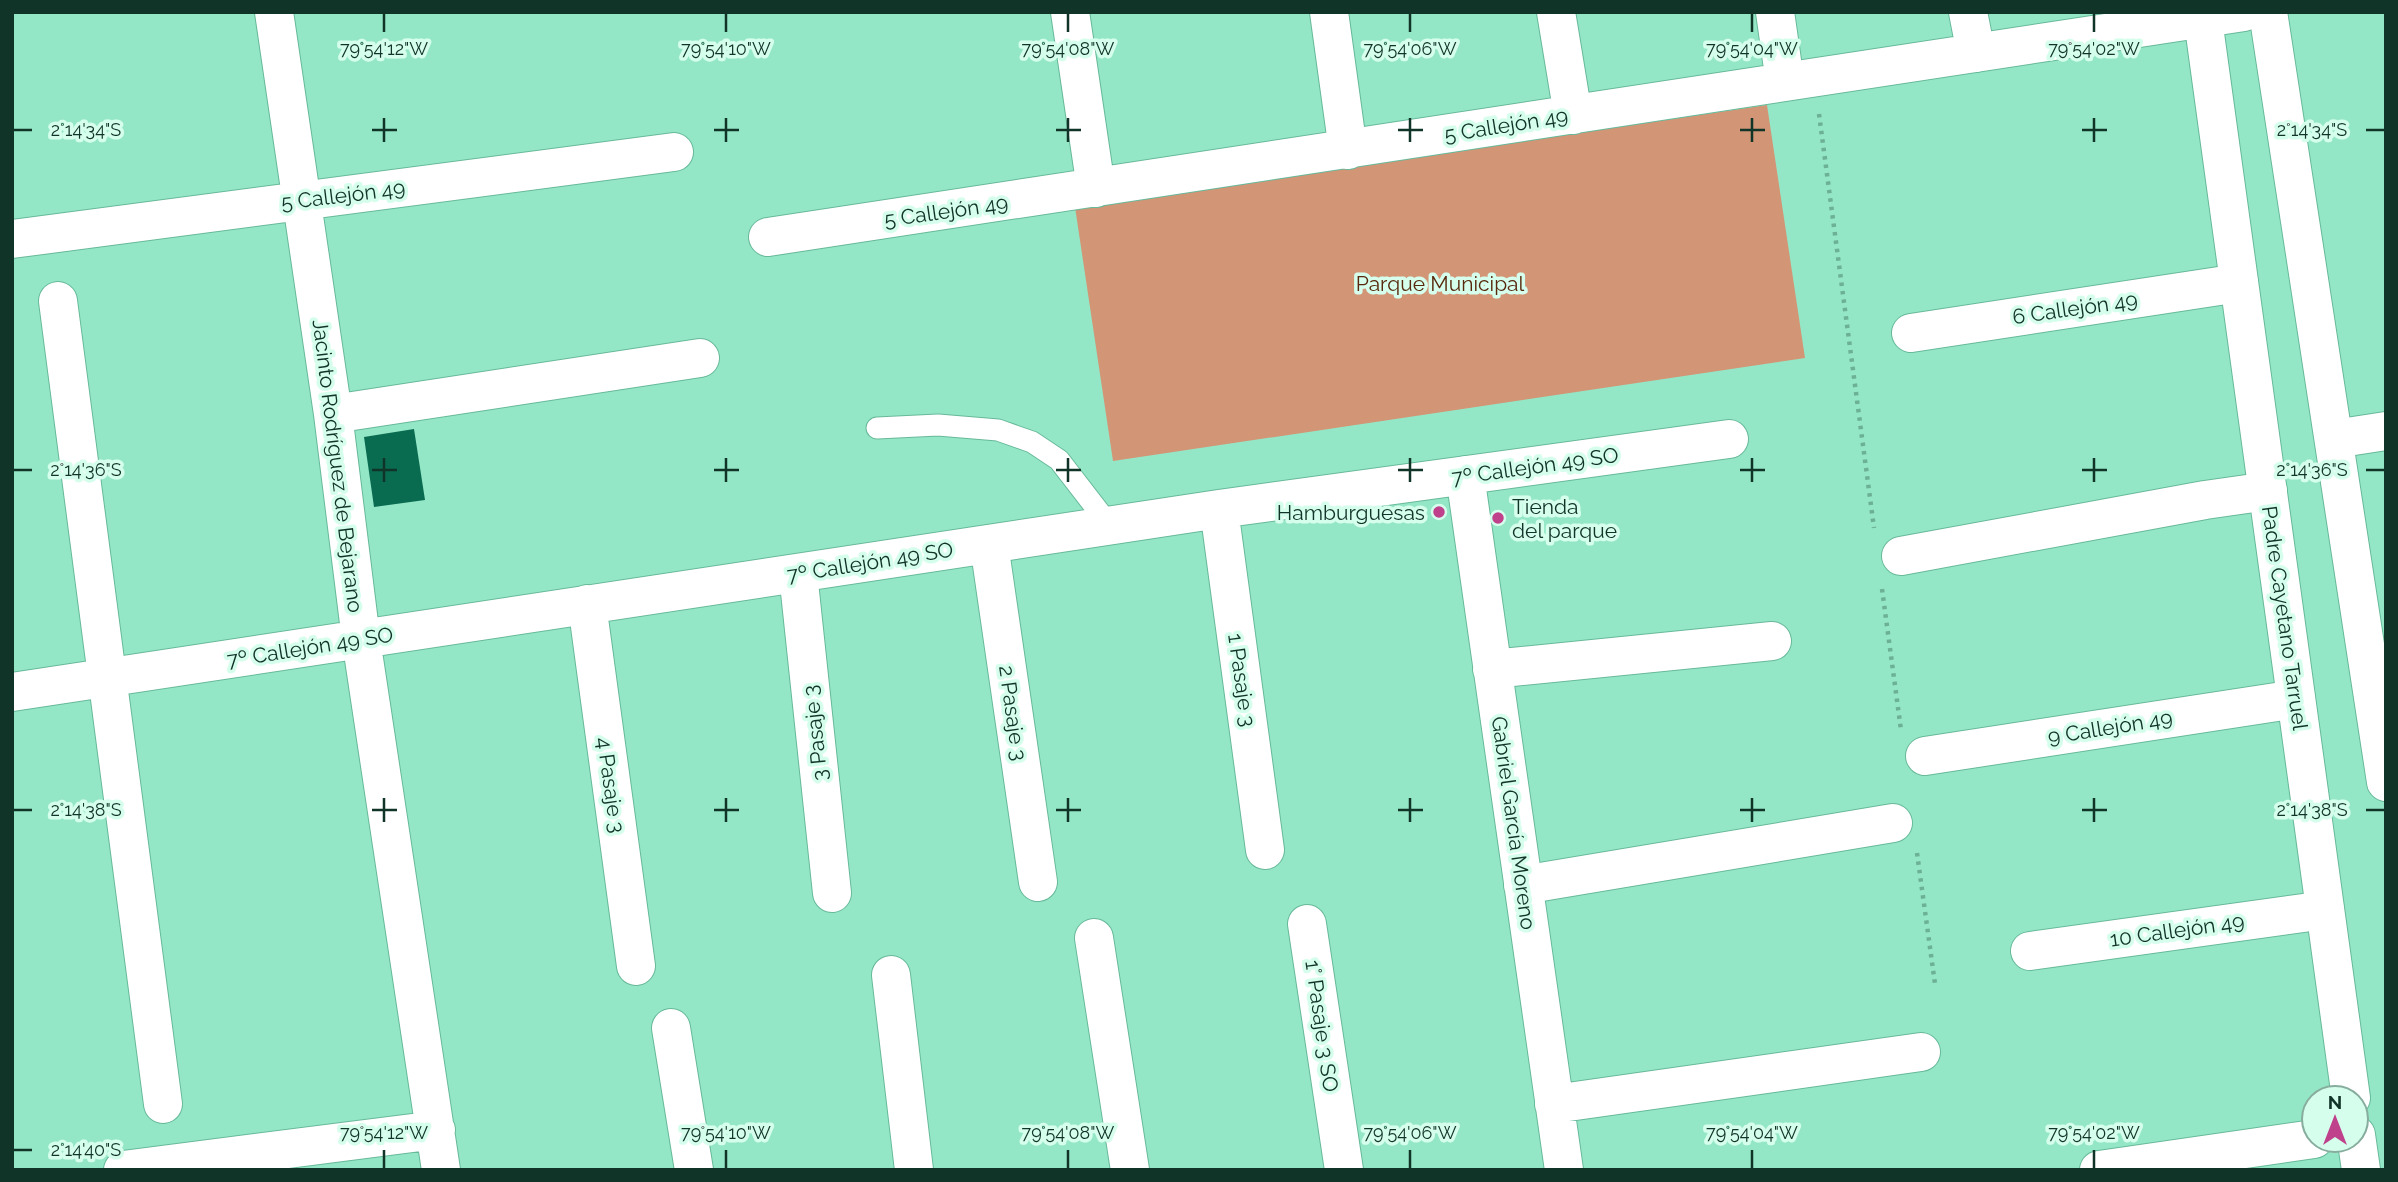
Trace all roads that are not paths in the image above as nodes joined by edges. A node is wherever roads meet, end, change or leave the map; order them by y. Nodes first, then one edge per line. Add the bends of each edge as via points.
1 (274, 12) edge
2 (1070, 12) edge
3 (1329, 12) edge
4 (1556, 12) edge
5 (1775, 12) edge
6 (1968, 12) edge
7 (2244, 12) edge
8 (2268, 12) edge
9 (2203, 16) edge
10 (1976, 53) junction
11 (1785, 82) junction
12 (1573, 115) junction
13 (1348, 150) junction
14 (674, 152) dead end
15 (1096, 188) junction
16 (302, 201) junction
17 (768, 237) dead end
18 (12, 239) edge
19 (2239, 283) junction
20 (58, 301) dead end
21 (1911, 333) dead end
22 (700, 358) dead end
23 (333, 414) junction
24 (877, 428) dead end
25 (2386, 431) edge
26 (1729, 439) dead end
27 (2333, 439) junction
28 (1465, 475) junction
29 (2268, 491) junction
30 (1219, 509) junction
31 (1110, 526) junction
32 (989, 544) junction
33 (1901, 556) dead end
34 (798, 573) junction
35 (587, 604) junction
36 (361, 639) junction
37 (1772, 640) dead end
38 (1492, 669) junction
39 (107, 678) junction
40 (12, 692) edge
41 (2296, 699) junction
42 (1925, 756) dead end
43 (2386, 782) edge
44 (1893, 823) dead end
45 (1265, 850) dead end
46 (1038, 882) dead end
47 (1523, 885) junction
48 (832, 893) dead end
49 (2325, 910) junction
50 (1307, 924) dead end
51 (1094, 938) dead end
52 (2030, 951) dead end
53 (636, 966) dead end
54 (891, 975) dead end
55 (671, 1028) dead end
56 (1921, 1052) dead end
57 (2349, 1084) edge
58 (163, 1104) dead end
59 (1554, 1104) junction
60 (436, 1130) junction
61 (2300, 1141) edge
62 (123, 1170) edge
63 (441, 1170) edge
64 (694, 1170) edge
65 (914, 1170) edge
66 (1130, 1170) edge
67 (1344, 1170) edge
68 (1564, 1170) edge
69 (2099, 1170) edge

1 - 16 street, Jacinto Rodríguez de Bejarano
2 - 15 street
3 - 13 street
4 - 12 street
5 - 11 street
6 - 10 street
7 - 9 street, 5 Callejón 49
8 - 27 street
9 - 10 street, 5 Callejón 49
9 - 19 street, Padre Cayetano Tarruel
10 - 11 street, 5 Callejón 49
11 - 12 street, 5 Callejón 49
12 - 13 street, 5 Callejón 49
13 - 15 street, 5 Callejón 49
14 - 16 street, 5 Callejón 49
15 - 17 street, 5 Callejón 49
16 - 18 street, 5 Callejón 49
16 - 23 street, Jacinto Rodríguez de Bejarano
19 - 21 street, 6 Callejón 49
19 - 29 street, Padre Cayetano Tarruel
20 - 39 street
22 - 23 street
23 - 36 street, Jacinto Rodríguez de Bejarano
24 - 31 lane via 938,425 998,430 1032,442 1059,460
25 - 27 street
26 - 28 street, 7º Callejón 49 SO
27 - 43 street
28 - 30 street, 7º Callejón 49 SO
28 - 38 street, Gabriel García Moreno
29 - 33 street
29 - 41 street, Padre Cayetano Tarruel
30 - 31 street, 7º Callejón 49 SO
30 - 45 street, 1 Pasaje 3
31 - 32 street, 7º Callejón 49 SO
32 - 34 street, 7º Callejón 49 SO
32 - 46 street, 2 Pasaje 3
34 - 35 street, 7º Callejón 49 SO
34 - 48 street, 3 Pasaje 3
35 - 36 street, 7º Callejón 49 SO
35 - 53 street, 4 Pasaje 3
36 - 39 street, 7º Callejón 49 SO
36 - 60 street, Jacinto Rodríguez de Bejarano
37 - 38 street
38 - 47 street, Gabriel García Moreno
39 - 40 street, 7º Callejón 49 SO
39 - 58 street
41 - 42 street, 9 Callejón 49
41 - 49 street, Padre Cayetano Tarruel
44 - 47 street
47 - 59 street, Gabriel García Moreno
49 - 52 street, 10 Callejón 49
49 - 57 street, Padre Cayetano Tarruel
50 - 67 street, 1° Pasaje 3 SO
51 - 66 street
54 - 65 street
55 - 64 street
56 - 59 street
59 - 68 street, Gabriel García Moreno
60 - 62 street
60 - 63 street, Jacinto Rodríguez de Bejarano
61 - 69 street

